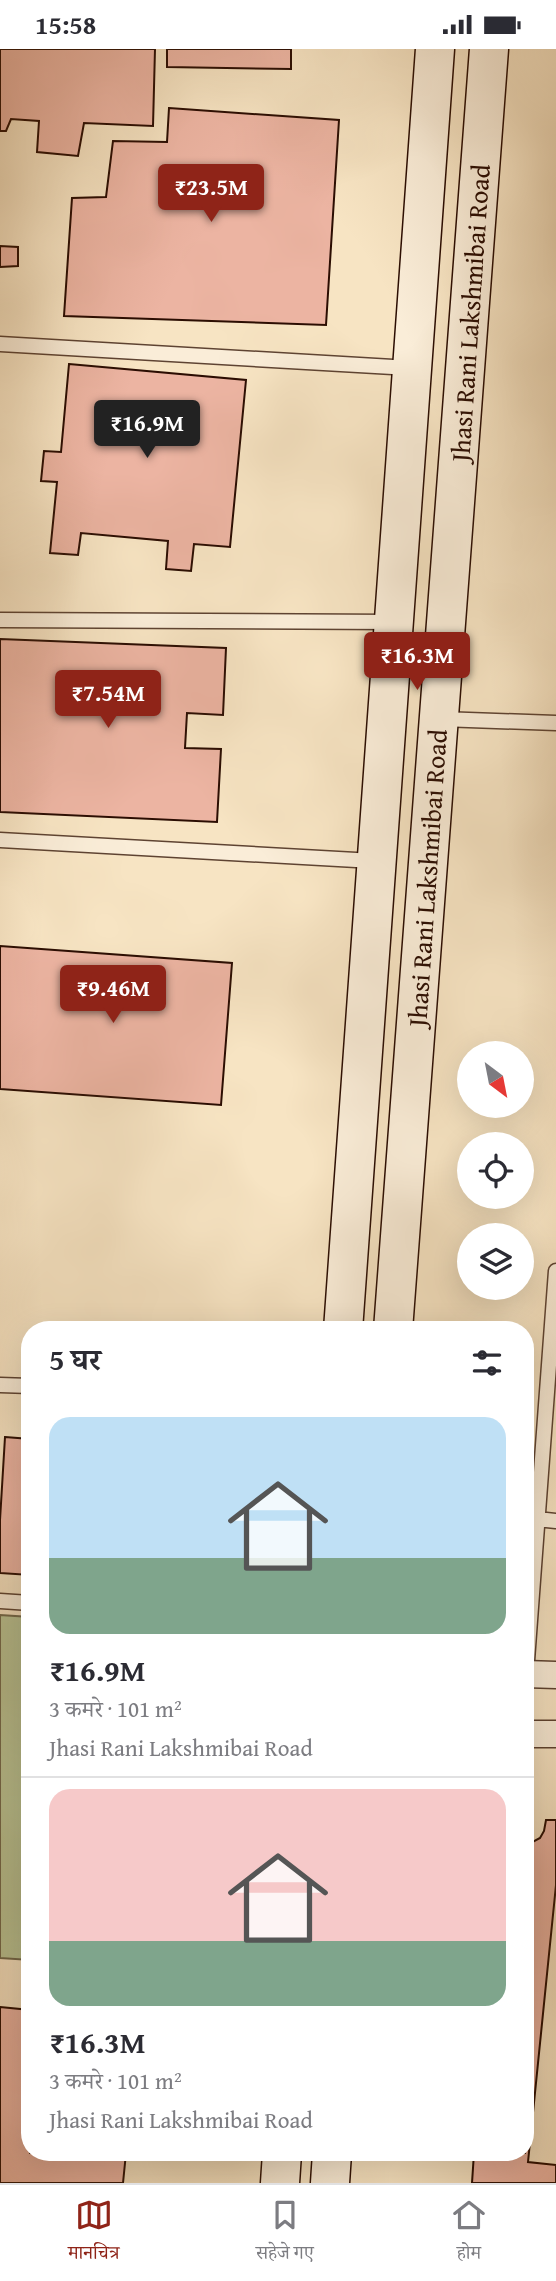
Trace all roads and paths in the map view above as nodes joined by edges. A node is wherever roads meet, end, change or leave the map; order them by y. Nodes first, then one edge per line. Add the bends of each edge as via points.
1 (435, 49) edge
2 (489, 49) edge
3 (0, 344) edge
4 (411, 368) junction
5 (0, 620) edge
6 (393, 622) junction
7 (439, 718) junction
8 (556, 723) edge
9 (0, 839) edge
10 (376, 861) junction
11 (556, 1271) edge
12 (554, 1314) edge
13 (344, 1321) edge
14 (394, 1321) edge
15 (553, 1359) edge
16 (0, 1385) edge
17 (21, 1386) edge
18 (537, 1520) junction
19 (556, 1521) edge
20 (534, 1558) edge
21 (0, 1601) edge
22 (21, 1602) edge
23 (534, 1674) edge
24 (556, 1675) edge
25 (534, 1734) edge
26 (556, 1734) edge
27 (281, 2161) edge
28 (331, 2161) edge
29 (279, 2183) edge
30 (330, 2183) edge

1 - 4 main road, Jhasi Rani Lakshmibai Road
2 - 7 main road, Jhasi Rani Lakshmibai Road
3 - 4 lane
4 - 6 main road, Jhasi Rani Lakshmibai Road
5 - 6 lane
6 - 10 main road, Jhasi Rani Lakshmibai Road
7 - 8 lane
7 - 14 main road, Jhasi Rani Lakshmibai Road
9 - 10 lane
10 - 13 main road, Jhasi Rani Lakshmibai Road
11 - 12 lane
12 - 15 lane
15 - 18 lane
16 - 17 lane
18 - 19 lane
18 - 20 lane
21 - 22 lane
23 - 24 street
25 - 26 street
27 - 29 main road
28 - 30 main road

